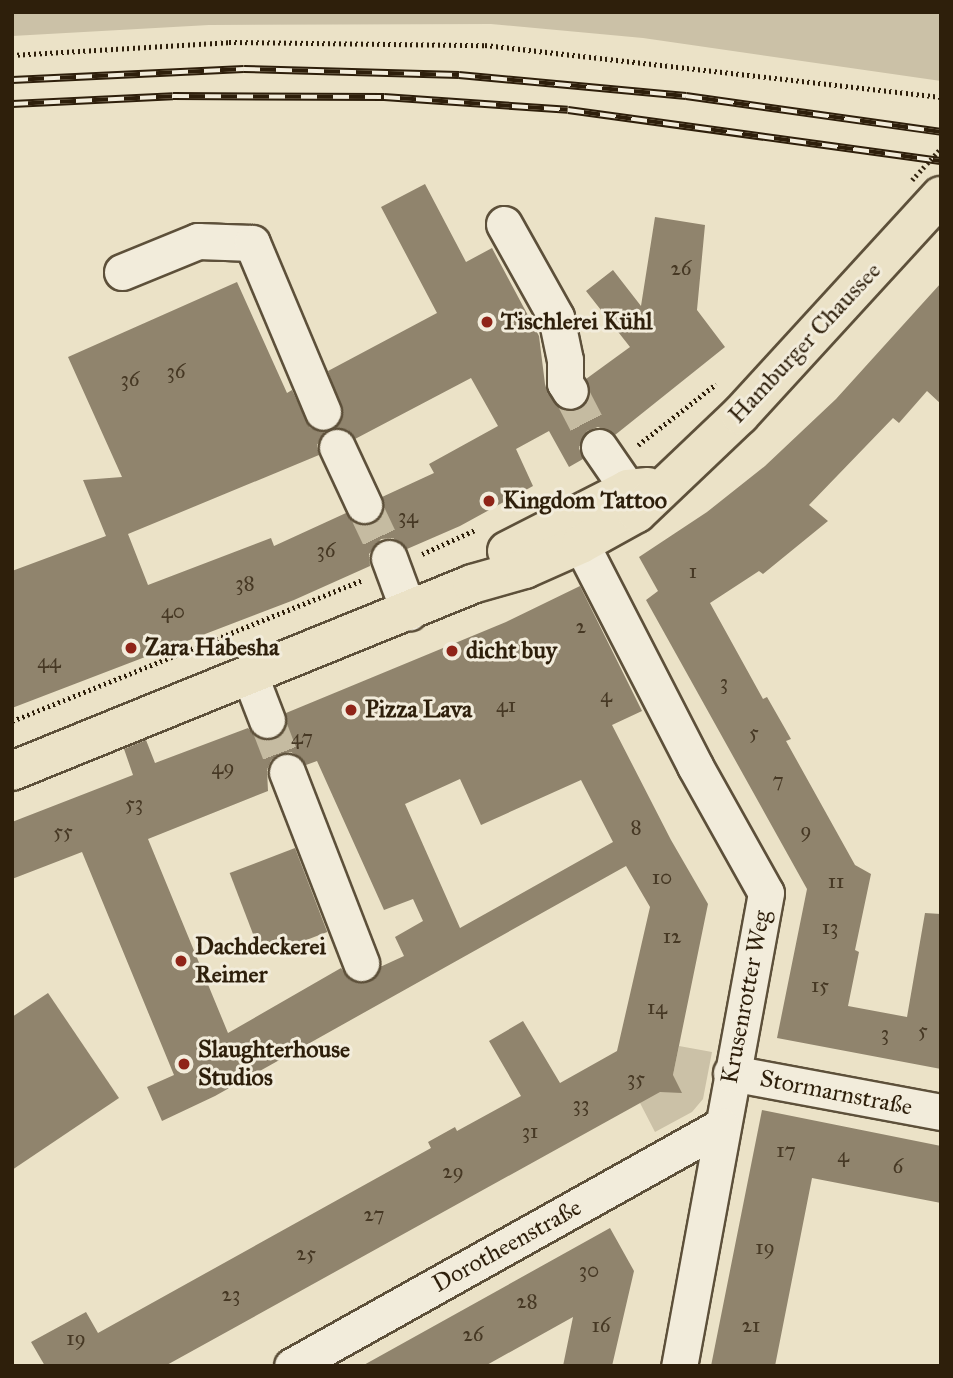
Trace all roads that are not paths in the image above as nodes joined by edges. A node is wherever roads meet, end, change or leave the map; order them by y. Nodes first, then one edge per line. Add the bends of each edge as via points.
1 (926, 188) edge
2 (504, 224) dead end
3 (122, 272) dead end
4 (570, 391) tunnel mouth
5 (323, 412) dead end
6 (337, 447) dead end
7 (666, 486) junction
8 (364, 505) tunnel mouth
9 (581, 544) junction
10 (390, 563) tunnel mouth
11 (472, 584) junction
12 (409, 612) junction
13 (250, 676) junction
14 (267, 720) tunnel mouth
15 (12, 771) edge
16 (287, 772) tunnel mouth
17 (361, 963) dead end
18 (731, 1073) junction
19 (941, 1112) edge
20 (722, 1126) junction
21 (292, 1366) edge
22 (679, 1366) edge

1 - 7 main road, Hamburger Chaussee via 740,415
2 - 4 street via 556,317
3 - 5 street via 198,242 252,243
6 - 8 street
7 - 9 main road, Hamburger Chaussee via 638,513
7 - 11 main road, Hamburger Chaussee via 613,467
9 - 11 main road, Hamburger Chaussee via 525,569
9 - 18 street, Krusenrotter Weg via 766,893
10 - 12 street
11 - 12 main road, Hamburger Chaussee
12 - 13 main road, Hamburger Chaussee
13 - 14 street
13 - 15 main road, Hamburger Chaussee
16 - 17 street
18 - 19 street, Stormarnstraße
18 - 20 street, Krusenrotter Weg
20 - 21 street, Dorotheenstraße
20 - 22 street, Krusenrotter Weg

